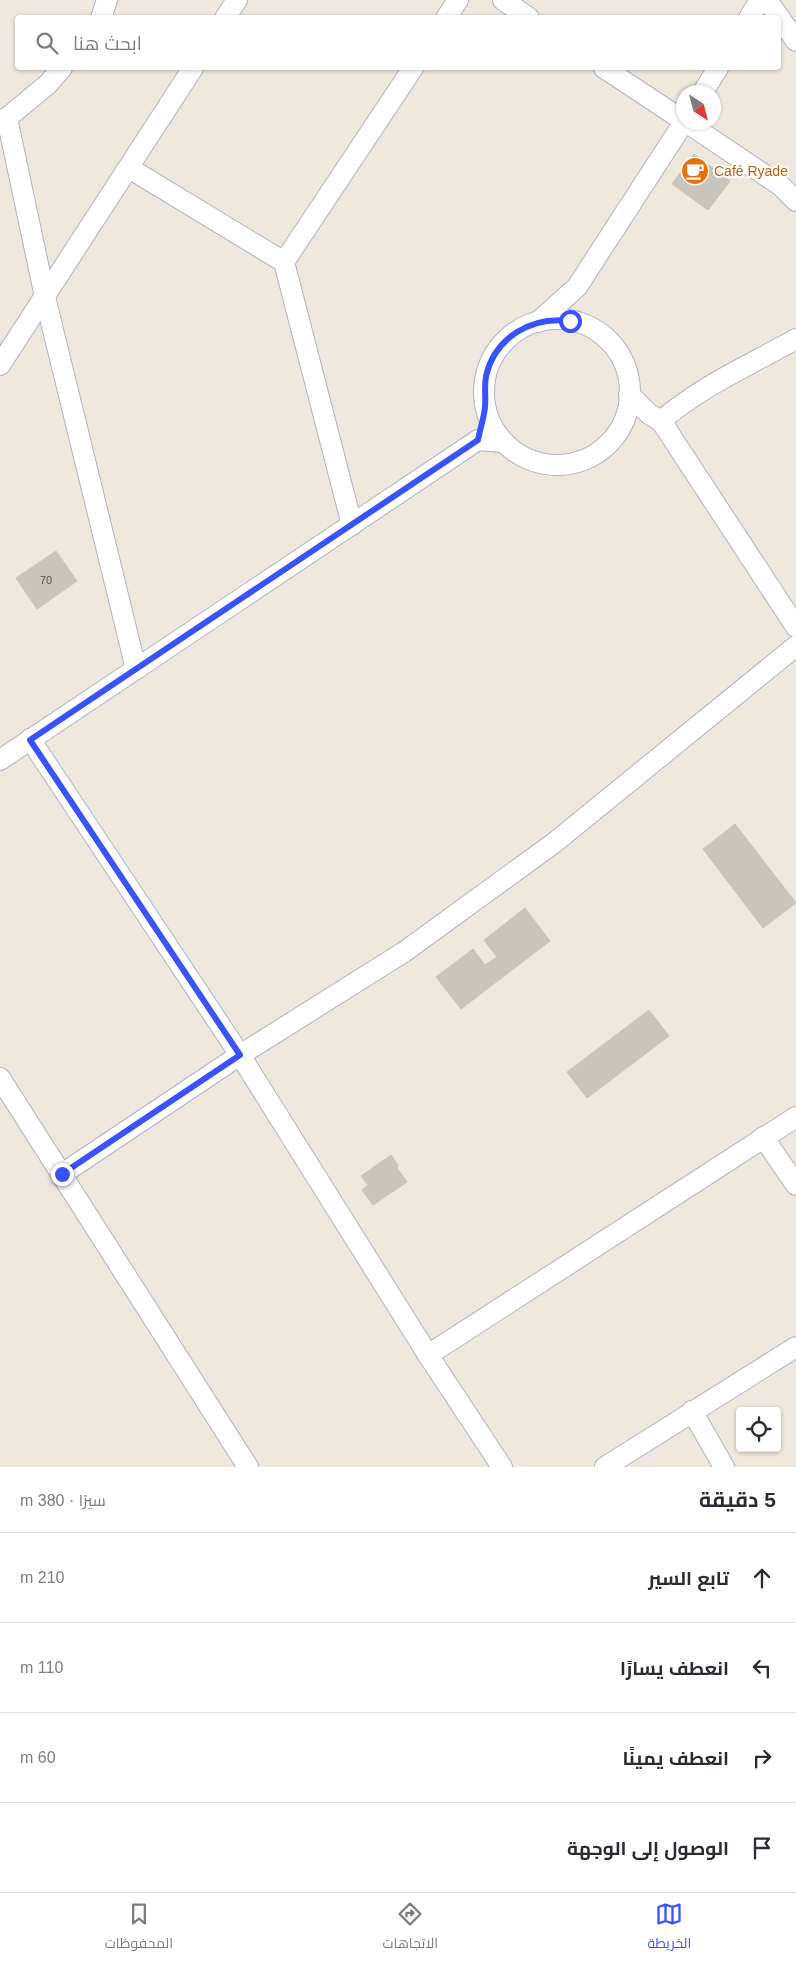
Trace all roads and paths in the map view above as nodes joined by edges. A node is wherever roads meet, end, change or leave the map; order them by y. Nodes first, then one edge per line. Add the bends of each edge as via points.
1 (107, 0) edge
2 (236, 0) edge
3 (458, 0) edge
4 (503, 0) edge
5 (760, 0) edge
6 (767, 0) edge
7 (102, 15) edge
8 (227, 15) edge
9 (448, 15) edge
10 (525, 15) edge
11 (751, 15) edge
12 (778, 15) edge
13 (781, 20) edge
14 (796, 41) edge
15 (60, 70) edge
16 (192, 70) edge
17 (412, 70) edge
18 (607, 70) edge
19 (717, 70) edge
20 (707, 85) edge
21 (676, 116) edge
22 (3, 119) edge
23 (680, 130) edge
24 (697, 130) edge
25 (129, 168) junction
26 (796, 201) edge
27 (284, 262) junction
28 (577, 287) junction
29 (45, 297) junction
30 (538, 322) junction
31 (583, 324) junction
32 (796, 339) edge
33 (0, 365) edge
34 (630, 394) junction
35 (485, 406) junction
36 (655, 418) junction
37 (622, 424) junction
38 (478, 440) junction
39 (504, 442) junction
40 (352, 525) junction
41 (794, 621) edge
42 (796, 646) edge
43 (136, 669) junction
44 (30, 740) junction
45 (0, 760) edge
46 (240, 1055) junction
47 (0, 1078) edge
48 (796, 1118) edge
49 (764, 1137) junction
50 (62, 1174) junction
51 (796, 1185) edge
52 (796, 1347) edge
53 (428, 1355) junction
54 (692, 1411) junction
55 (248, 1467) edge
56 (502, 1467) edge
57 (605, 1467) edge
58 (724, 1467) edge

1 - 7 street
2 - 8 street
3 - 9 street
4 - 10 street
5 - 11 street
6 - 12 street
13 - 14 street
15 - 22 street via 48,84
16 - 25 street
17 - 27 street
18 - 21 street
19 - 20 street
22 - 29 street
23 - 28 street
24 - 26 street via 781,186
25 - 27 street
25 - 29 street
27 - 40 street
28 - 30 street
28 - 31 street
29 - 33 street
29 - 43 street
30 - 31 street via 564,320
30 - 35 street via 516,332 499,348 486,375
31 - 34 street via 602,335 618,352 627,372
32 - 36 street
34 - 36 street
34 - 37 street
35 - 38 street
35 - 39 street via 492,425
36 - 37 street
36 - 41 street
37 - 39 street via 601,450 570,464 551,465 531,460
38 - 39 street
38 - 40 street
40 - 43 street
42 - 46 street via 554,843 404,952
43 - 44 street
44 - 45 street
44 - 46 street
46 - 50 street
46 - 53 street
47 - 50 street
48 - 49 street
49 - 51 street
49 - 53 street
50 - 55 street
52 - 54 street
53 - 56 street
54 - 57 street
54 - 58 street

